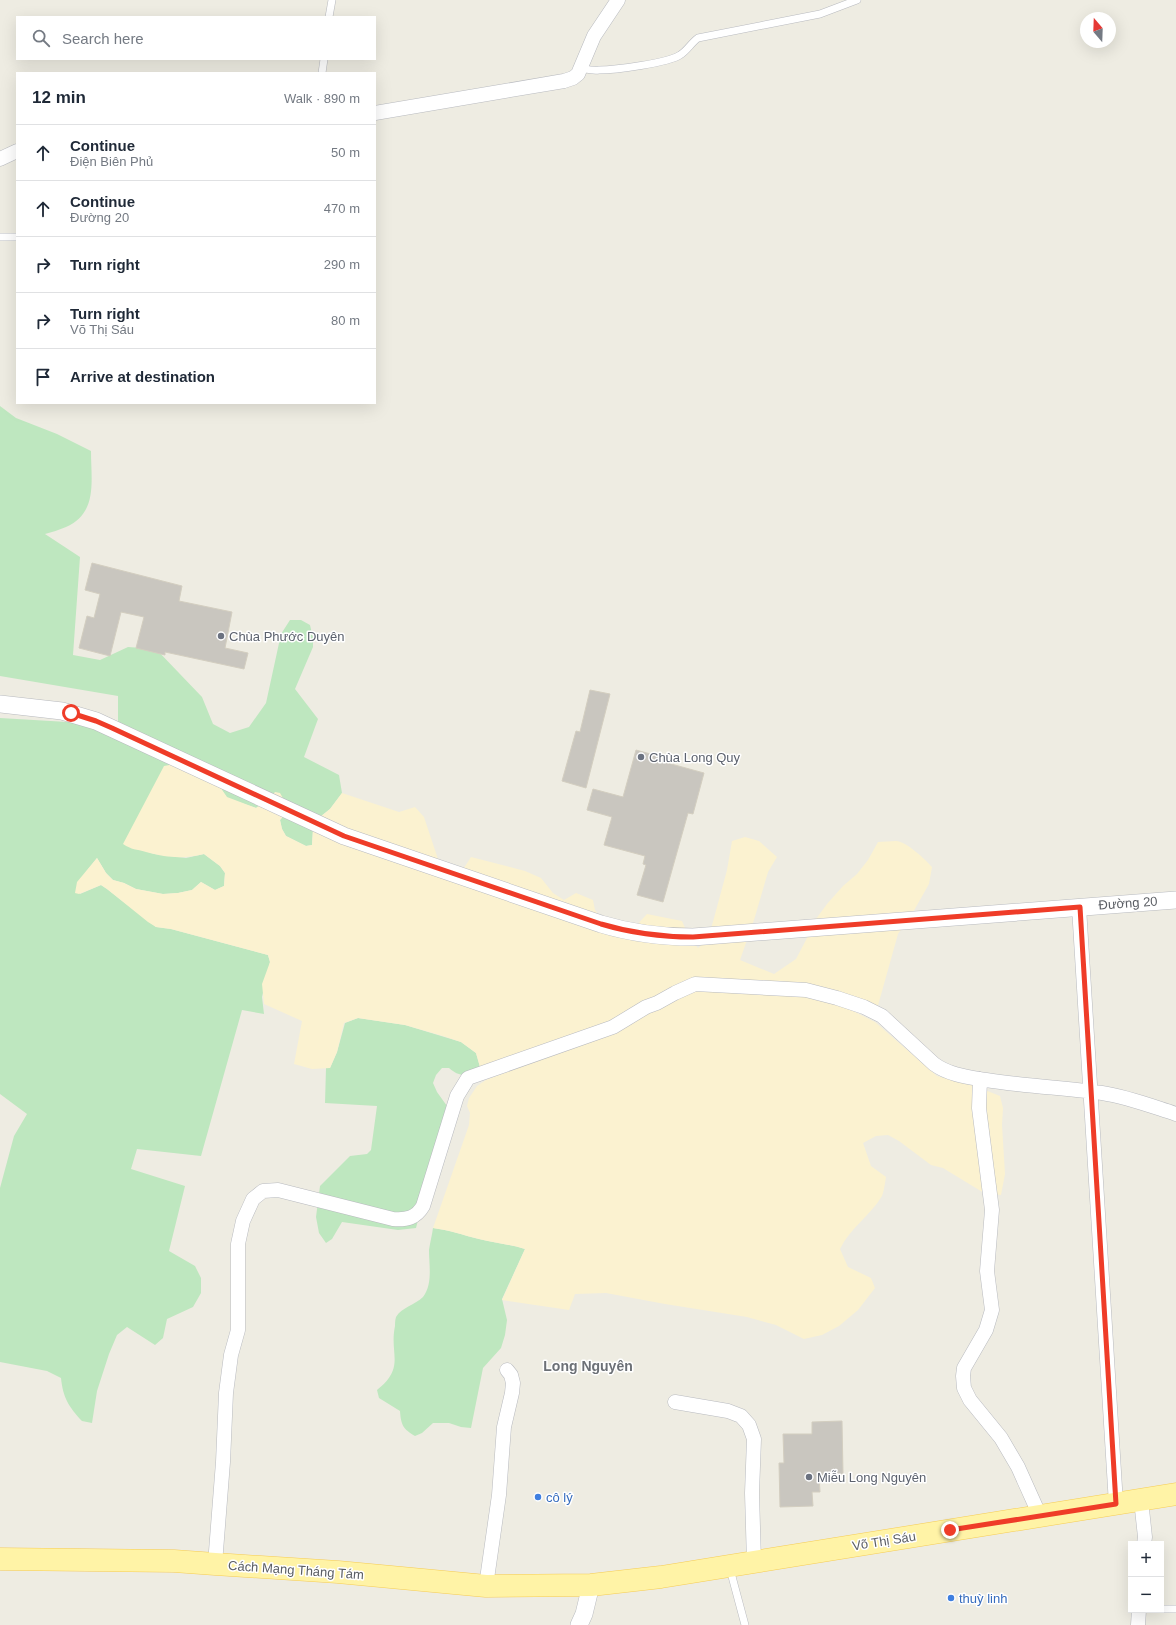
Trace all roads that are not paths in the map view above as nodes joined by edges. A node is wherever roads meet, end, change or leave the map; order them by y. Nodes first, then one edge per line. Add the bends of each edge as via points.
1 (332, 0) edge
2 (618, 0) edge
3 (857, 0) edge
4 (330, 16) edge
5 (324, 60) edge
6 (580, 68) junction
7 (322, 72) edge
8 (376, 113) edge
9 (16, 151) edge
10 (0, 159) edge
11 (0, 237) edge
12 (16, 237) edge
13 (0, 704) edge
14 (1176, 900) edge
15 (1080, 907) junction
16 (980, 1079) junction
17 (1091, 1092) junction
18 (1176, 1114) edge
19 (507, 1370) dead end
20 (675, 1402) dead end
21 (1176, 1494) edge
22 (1141, 1500) junction
23 (1116, 1504) junction
24 (1040, 1516) junction
25 (1144, 1541) edge
26 (0, 1559) edge
27 (754, 1562) junction
28 (215, 1564) junction
29 (729, 1566) junction
30 (591, 1585) junction
31 (486, 1586) junction
32 (1164, 1609) edge
33 (1176, 1609) edge
34 (1139, 1613) edge
35 (579, 1625) edge
36 (745, 1625) edge
37 (1138, 1625) edge

1 - 4 lane
2 - 6 street via 594,36
3 - 6 lane via 820,14 698,38 682,55 671,60 604,70
5 - 7 lane
6 - 8 street via 578,74 564,82
9 - 10 street
11 - 12 lane
13 - 15 street, Đường 20 via 62,711 96,721 344,836 593,922 636,933 693,937
14 - 15 street, Đường 20
15 - 17 street
16 - 17 street
16 - 24 street via 978,1108 992,1210 987,1271 992,1310 986,1330 964,1368 964,1388 970,1400 1001,1438 1018,1467
16 - 28 street via 941,1069 882,1016 844,1000 806,990 695,984 646,1007 613,1027 468,1078 457,1096 423,1206 420,1212 410,1218 394,1219 278,1190 263,1191 249,1204 238,1244 238,1330 231,1355 226,1393
17 - 18 street via 1132,1098
17 - 23 street
19 - 31 street via 513,1383 504,1427 499,1495
20 - 27 street via 728,1411 742,1416 749,1425 754,1439
21 - 22 main road, Võ Thị Sáu
22 - 23 main road, Võ Thị Sáu
22 - 25 street
23 - 24 main road, Võ Thị Sáu
24 - 27 main road, Võ Thị Sáu
26 - 28 main road, Cách Mạng Tháng Tám via 174,1561
27 - 29 main road, Võ Thị Sáu
28 - 31 main road, Cách Mạng Tháng Tám
29 - 30 main road, Võ Thị Sáu
29 - 36 lane
30 - 31 main road, Cách Mạng Tháng Tám
30 - 35 street
32 - 33 lane
34 - 37 street

